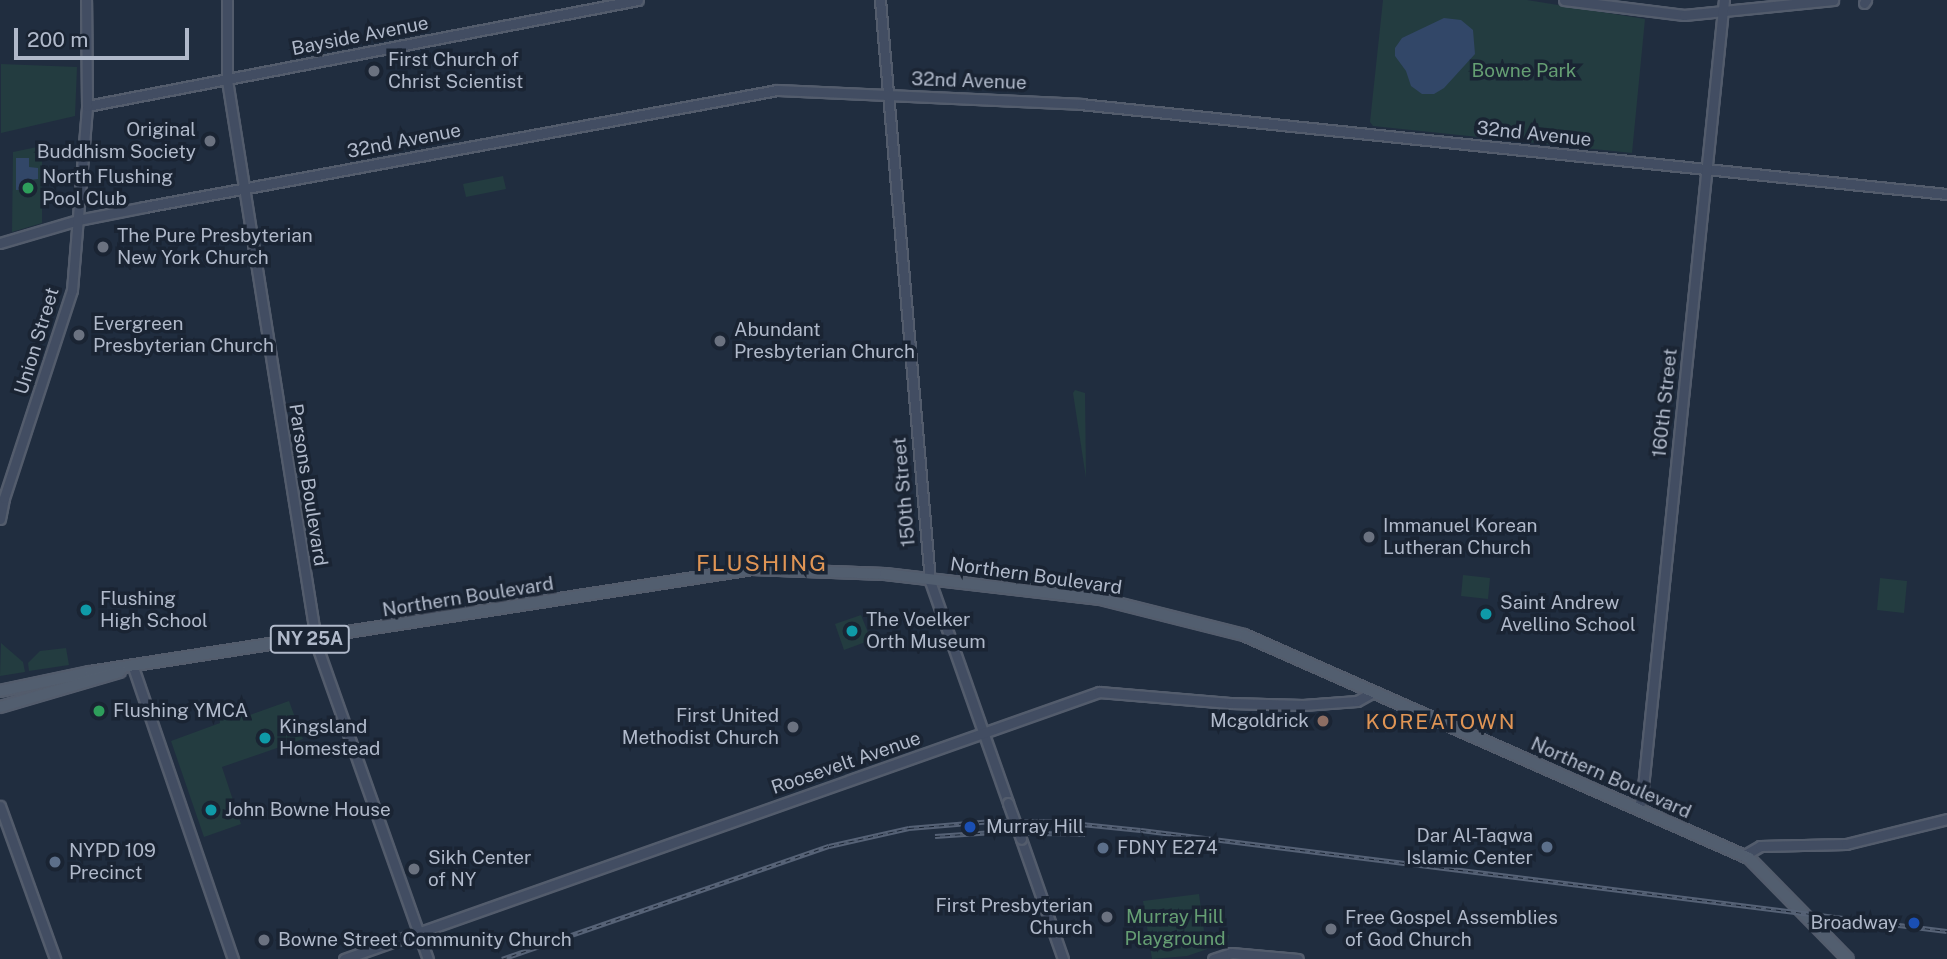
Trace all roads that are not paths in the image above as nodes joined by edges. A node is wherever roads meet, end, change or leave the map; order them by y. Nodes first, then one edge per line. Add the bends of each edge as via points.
1 (86, 0) edge
2 (227, 0) edge
3 (638, 0) edge
4 (880, 0) edge
5 (1564, 0) edge
6 (1724, 0) edge
7 (1833, 0) edge
8 (1723, 14) junction
9 (227, 79) junction
10 (887, 95) junction
11 (88, 106) junction
12 (1707, 169) junction
13 (244, 188) junction
14 (1947, 194) edge
15 (78, 220) junction
16 (0, 243) edge
17 (0, 519) edge
18 (930, 579) junction
19 (316, 638) junction
20 (133, 667) junction
21 (0, 691) edge
22 (1373, 692) junction
23 (0, 707) edge
24 (983, 732) junction
25 (0, 806) edge
26 (1638, 809) junction
27 (1947, 819) edge
28 (1743, 856) junction
29 (419, 933) junction
30 (55, 959) edge
31 (233, 959) edge
32 (344, 959) edge
33 (428, 959) edge
34 (1063, 959) edge
35 (1213, 959) edge
36 (1298, 959) edge
37 (1848, 959) edge

1 - 11 street, Union Street
2 - 9 street, Parsons Boulevard
3 - 9 street, Bayside Avenue
4 - 10 street, 150th Street
5 - 8 street via 1653,13
6 - 8 street, 160th Street
7 - 8 street
8 - 12 street, 160th Street
9 - 11 street, Bayside Avenue
9 - 13 street, Parsons Boulevard
10 - 12 street, 32nd Avenue via 1080,104
10 - 13 street, 32nd Avenue via 761,91
10 - 18 street, 150th Street
11 - 15 street, Union Street
12 - 14 street, 32nd Avenue
12 - 26 street, 160th Street
13 - 15 street, 32nd Avenue
13 - 19 street, Parsons Boulevard
15 - 16 street, 32nd Avenue
15 - 17 street, Union Street via 66,315
18 - 19 main road, Northern Boulevard / NY 25A via 752,569
18 - 22 main road, Northern Boulevard / NY 25A via 1101,599 1244,635
18 - 24 street, 150th Street
19 - 20 main road, Northern Boulevard / NY 25A
19 - 29 street, Parsons Boulevard
20 - 21 main road, Northern Boulevard / NY 25A
20 - 23 main road, Northern Boulevard / NY 25A
20 - 31 street
22 - 24 street, Roosevelt Avenue via 1357,701 1303,705 1099,692
22 - 26 main road, Northern Boulevard / NY 25A
24 - 29 street, Roosevelt Avenue
24 - 34 street, 150th Street, bridge
25 - 30 street
26 - 28 main road, Northern Boulevard / NY 25A
27 - 28 street via 1846,844 1760,846
28 - 37 main road, Northern Boulevard / NY 25A
29 - 32 street, Roosevelt Avenue
29 - 33 street, Parsons Boulevard
35 - 36 street via 1231,953

